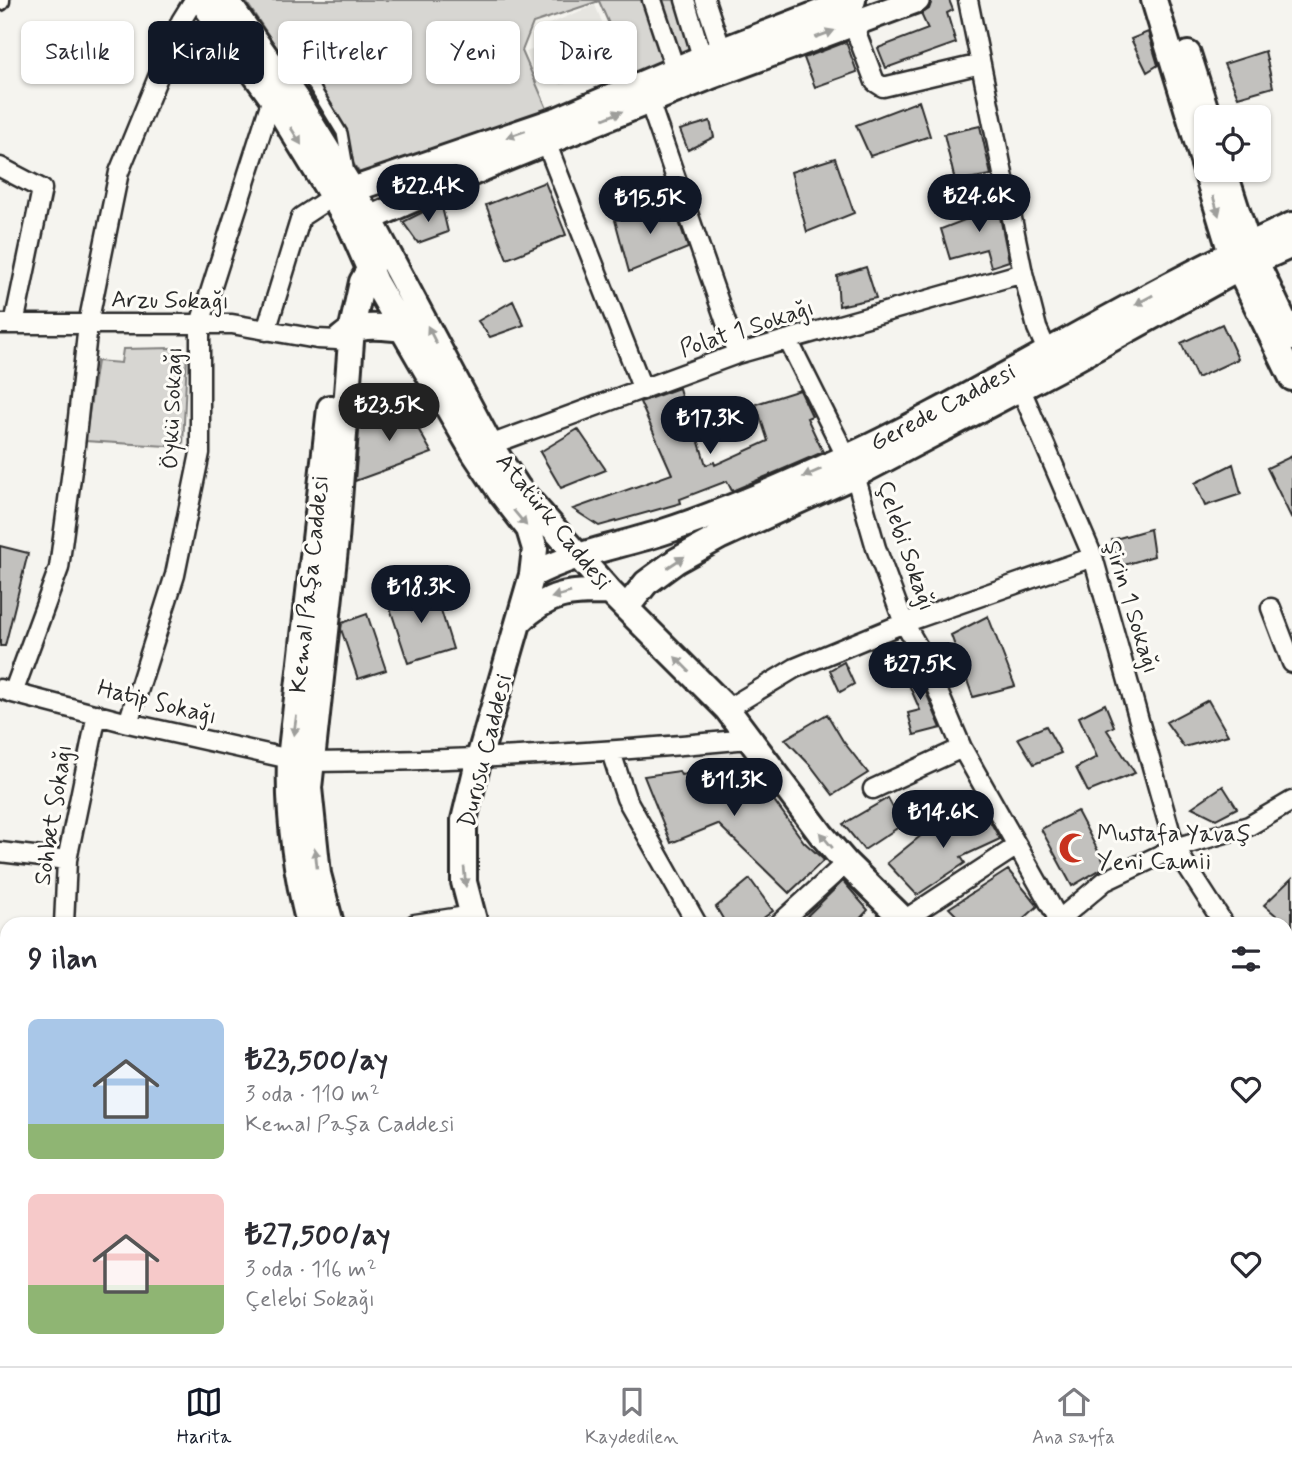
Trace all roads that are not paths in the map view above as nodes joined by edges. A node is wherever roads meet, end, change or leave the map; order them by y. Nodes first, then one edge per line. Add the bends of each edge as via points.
1 (652, 0) edge
2 (685, 0) edge
3 (705, 0) edge
4 (917, 0) edge
5 (968, 0) edge
6 (1154, 0) edge
7 (1171, 0) edge
8 (208, 3) edge
9 (853, 12) edge
10 (715, 64) junction
11 (981, 64) junction
12 (675, 69) junction
13 (272, 98) junction
14 (649, 101) junction
15 (1204, 105) edge
16 (546, 142) junction
17 (0, 167) edge
18 (1227, 182) edge
19 (342, 193) junction
20 (1292, 225) edge
21 (362, 239) junction
22 (1292, 245) edge
23 (1243, 257) junction
24 (1023, 273) junction
25 (7, 324) edge
26 (88, 324) junction
27 (200, 324) junction
28 (403, 329) junction
29 (266, 331) junction
30 (345, 334) junction
31 (1292, 338) edge
32 (788, 340) junction
33 (737, 354) junction
34 (1052, 361) junction
35 (1292, 378) edge
36 (1020, 387) junction
37 (643, 390) junction
38 (490, 445) junction
39 (851, 466) junction
40 (579, 557) junction
41 (1093, 557) junction
42 (532, 575) junction
43 (618, 600) junction
44 (1271, 608) dead end
45 (520, 621) junction
46 (904, 623) junction
47 (1292, 663) edge
48 (7, 691) edge
49 (727, 709) junction
50 (97, 714) junction
51 (128, 723) junction
52 (749, 739) junction
53 (962, 748) junction
54 (611, 752) junction
55 (479, 758) junction
56 (301, 761) junction
57 (873, 789) dead end
58 (1292, 802) edge
59 (1017, 846) junction
60 (1175, 848) junction
61 (0, 852) edge
62 (67, 860) junction
63 (846, 863) junction
64 (64, 917) edge
65 (308, 917) edge
66 (329, 917) edge
67 (473, 917) edge
68 (693, 917) edge
69 (787, 917) edge
70 (901, 917) edge
71 (913, 917) edge
72 (1054, 917) edge
73 (1063, 917) edge
74 (1219, 917) edge

1 - 12 street
2 - 10 street
3 - 10 street
4 - 9 street
5 - 11 street
6 -> 23 street
7 - 15 street
8 - 13 street, Atatürk Caddesi
8 - 19 street, Atatürk Caddesi via 264,54 296,99
8 - 26 street via 181,21 118,172
9 - 10 street
9 - 11 street via 875,82 883,87
10 - 12 street
10 - 14 street
11 - 24 street
12 -> 19 street via 559,119
13 -> 19 street, Atatürk Caddesi
13 - 27 street, Öykü Sokağı
16 -> 14 street
14 - 33 street
16 - 21 street
16 - 37 street
17 - 25 street via 42,189
18 - 23 street
19 - 21 street, Atatürk Caddesi
19 - 29 street via 301,217
20 - 23 street, Gerede Caddesi
21 - 28 street, Atatürk Caddesi
21 - 30 street, Kemal Paşa Caddesi
38 -> 21 street, Atatürk Caddesi via 385,246
22 - 23 street, Gerede Caddesi
23 - 31 street
23 - 34 street, Gerede Caddesi
23 - 35 street
24 - 32 street, Polat 1 Sokağı
24 - 34 street via 1037,328
25 - 26 street, Arzu Sokağı
26 - 27 street, Arzu Sokağı
26 - 48 street via 59,568
27 - 29 street, Arzu Sokağı
27 - 51 street, Öykü Sokağı via 200,453 175,575
28 - 30 street via 381,327
28 -> 42 street, Atatürk Caddesi via 473,451 529,529 535,549
29 - 30 street, Arzu Sokağı
30 - 56 street, Kemal Paşa Caddesi
32 - 33 street, Polat 1 Sokağı
32 - 39 street, Çelebi Sokağı
33 - 37 street, Polat 1 Sokağı
34 - 36 street, Gerede Caddesi
34 - 39 street, Gerede Caddesi
36 - 39 street, Gerede Caddesi
36 - 41 street, Şirin 1 Sokağı
37 - 38 street, Polat 1 Sokağı
38 - 40 street, Atatürk Caddesi via 518,488
39 -> 40 street, Gerede Caddesi
43 -> 39 street, Gerede Caddesi via 676,561
39 - 46 street, Çelebi Sokağı
40 - 42 street, Gerede Caddesi
40 - 43 street, Atatürk Caddesi
41 - 46 street
41 - 60 street, Şirin 1 Sokağı
42 - 45 street, Atatürk Caddesi
43 -> 45 street via 577,591 559,594 542,601
49 -> 43 street, Atatürk Caddesi
44 - 47 street
45 - 55 street, Durusu Caddesi
46 - 49 street via 795,668
46 - 53 street, Çelebi Sokağı
48 - 50 street, Hatip Sokağı
49 - 52 street, Atatürk Caddesi
50 - 51 street, Hatip Sokağı
50 - 62 street, Sohbet Sokağı
51 - 56 street, Hatip Sokağı
52 - 54 street, Hatip Sokağı
63 -> 52 street, Atatürk Caddesi
53 - 57 street
53 - 59 street, Çelebi Sokağı
54 - 55 street, Hatip Sokağı
54 - 68 street via 626,798
55 - 56 street, Hatip Sokağı
55 -> 67 street, Durusu Caddesi via 464,820 464,882
56 - 65 street, Kemal Paşa Caddesi via 289,790 292,841
66 -> 56 street, Kemal Paşa Caddesi
58 - 60 street via 1249,827
59 - 71 street
59 - 72 street, Çelebi Sokağı
60 - 73 street via 1105,881
60 - 74 street, Şirin 1 Sokağı
61 - 62 street
62 - 64 street, Sohbet Sokağı
63 - 69 street
63 - 70 street, Atatürk Caddesi

